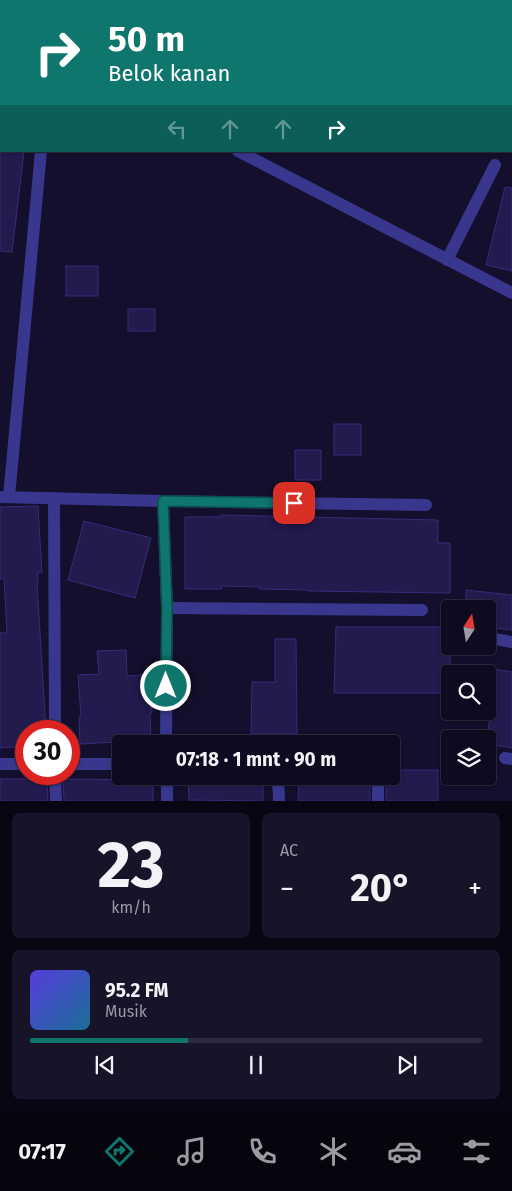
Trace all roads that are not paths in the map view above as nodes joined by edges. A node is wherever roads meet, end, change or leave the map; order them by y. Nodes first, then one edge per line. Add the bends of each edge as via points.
1 (41, 152) edge
2 (240, 152) edge
3 (495, 165) dead end
4 (447, 260) junction
5 (512, 293) edge
6 (4, 497) edge
7 (54, 498) junction
8 (163, 501) junction
9 (426, 505) dead end
10 (167, 608) junction
11 (422, 610) dead end
12 (496, 639) edge
13 (512, 642) edge
14 (55, 720) edge
15 (166, 735) edge
16 (0, 764) edge
17 (15, 764) edge
18 (80, 764) edge
19 (112, 764) edge
20 (55, 785) edge
21 (166, 785) edge
22 (278, 785) edge
23 (378, 785) edge
24 (56, 801) edge
25 (167, 801) edge
26 (279, 801) edge
27 (378, 801) edge

1 - 6 street
2 - 4 street
3 - 4 street
4 - 5 street
6 - 7 street
7 - 8 street
7 - 14 street
8 - 9 street
8 - 10 street
10 - 11 street
10 - 15 street
12 - 13 street
16 - 17 street
18 - 19 street
20 - 24 street
21 - 25 street
22 - 26 street
23 - 27 street

